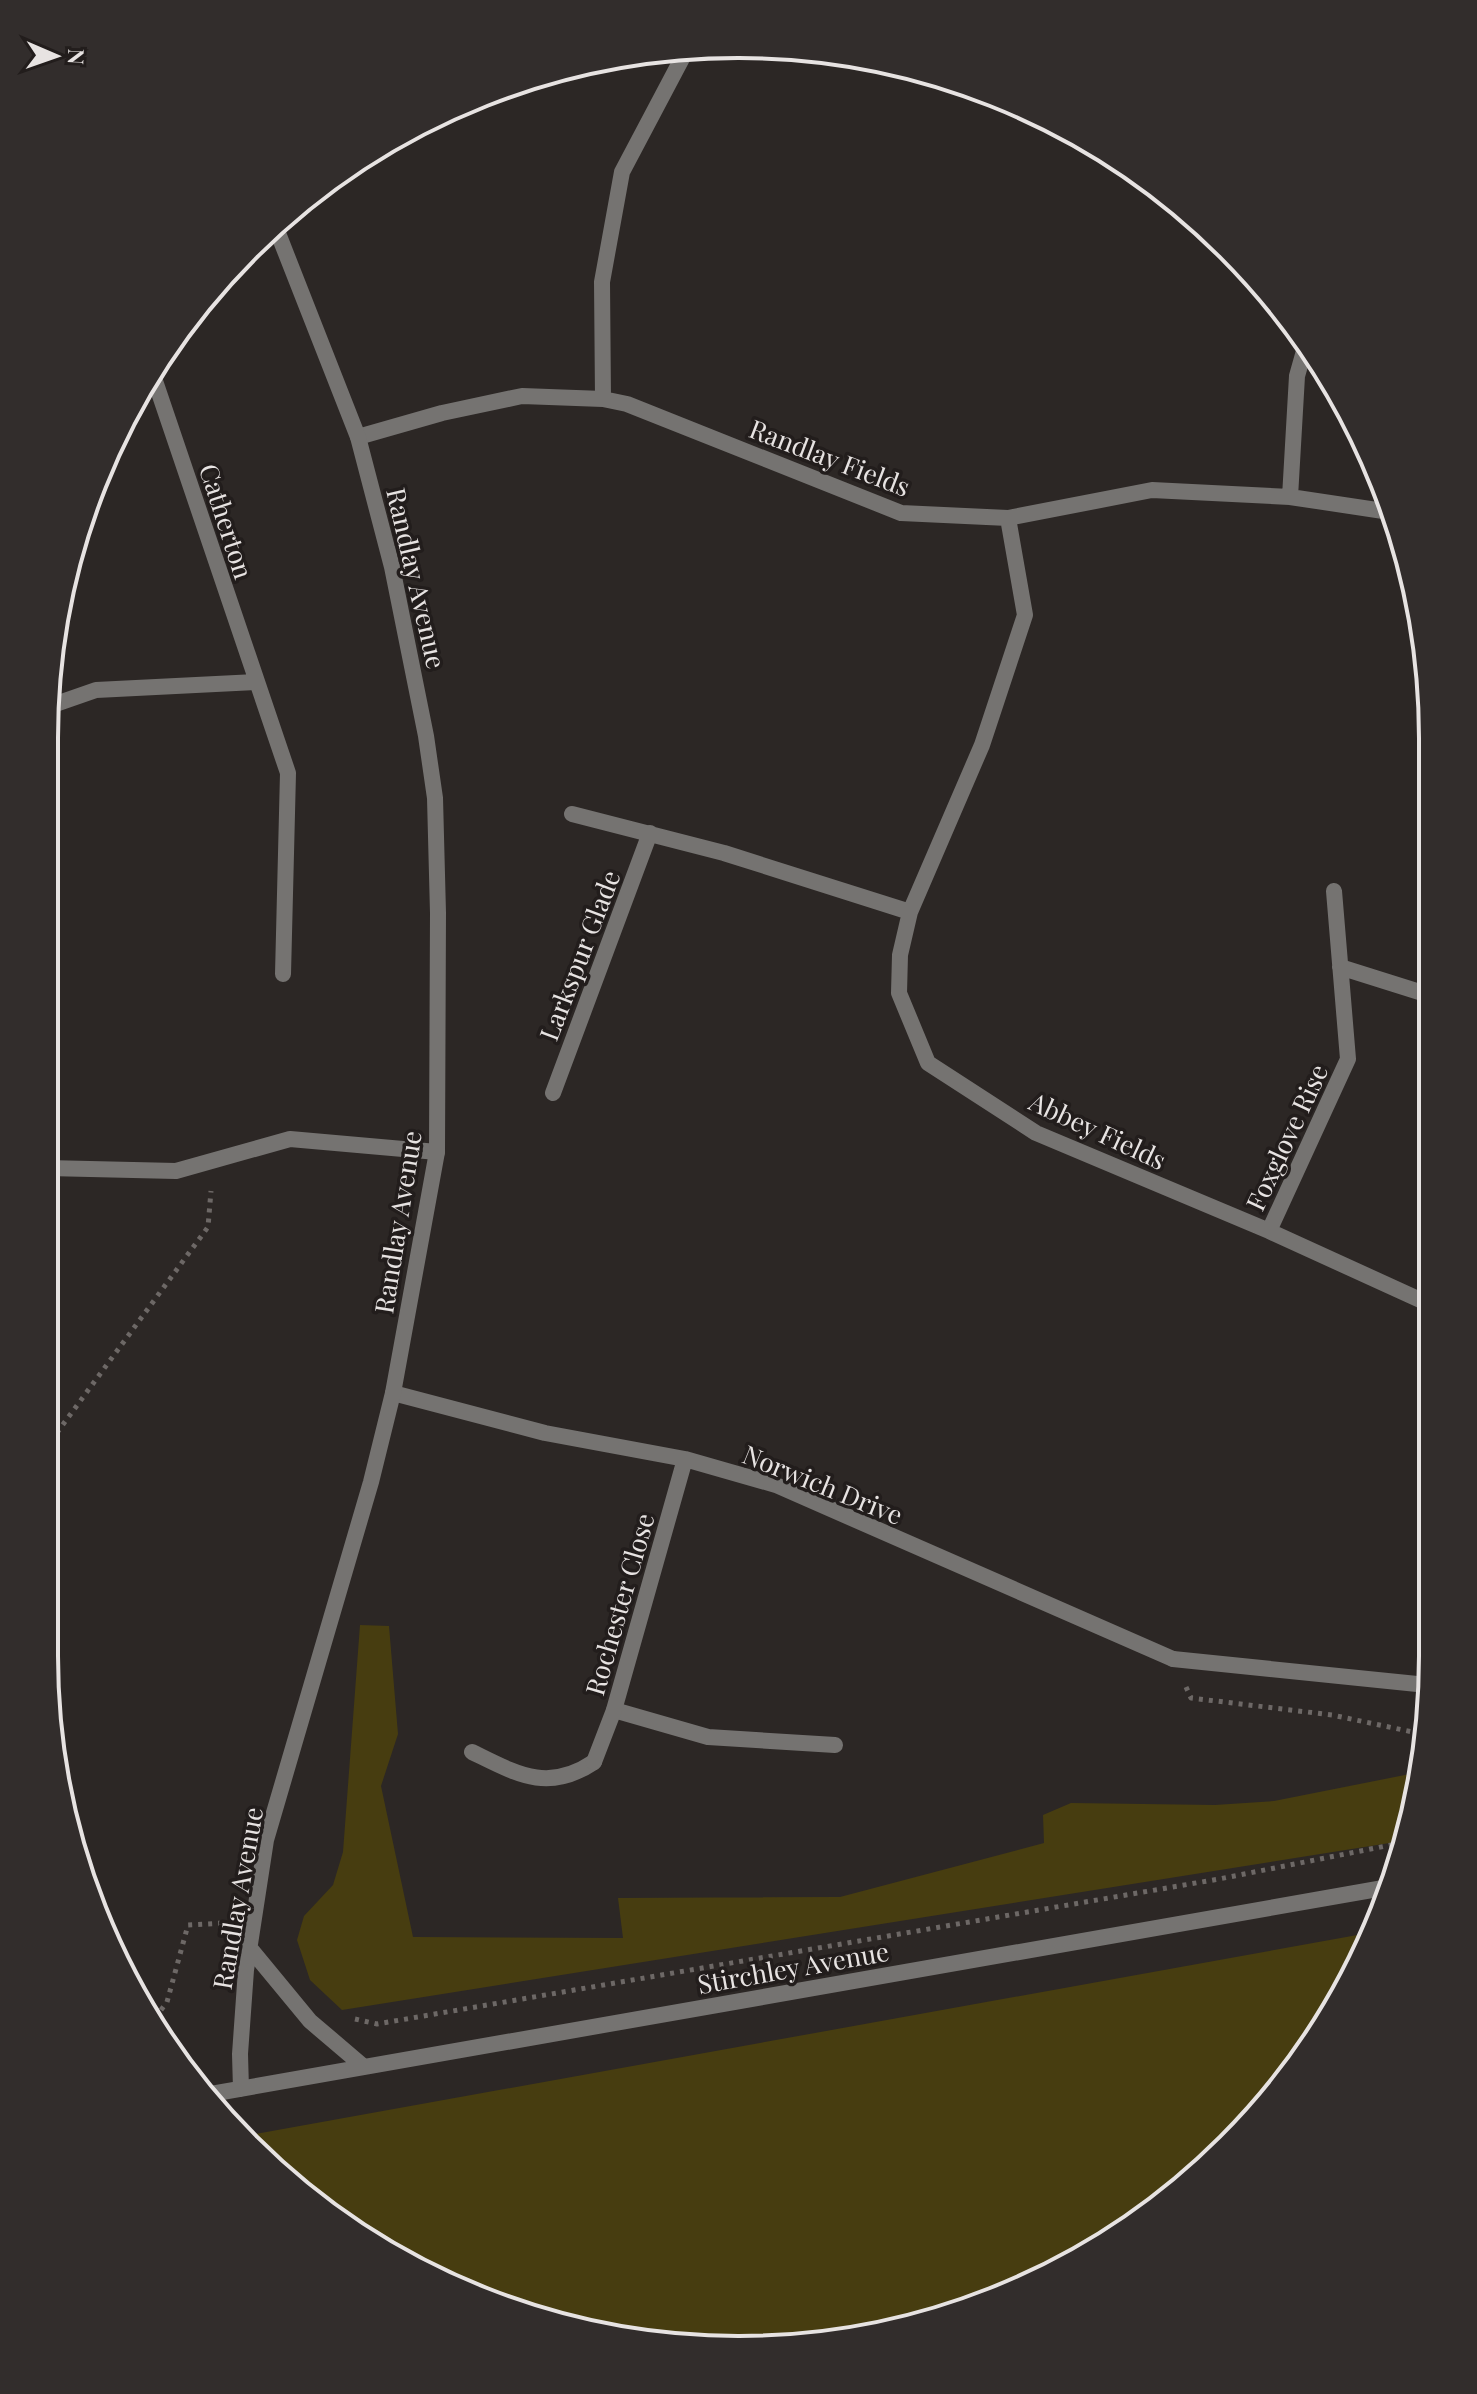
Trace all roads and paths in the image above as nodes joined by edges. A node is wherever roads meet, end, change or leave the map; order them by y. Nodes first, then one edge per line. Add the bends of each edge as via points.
1 (681, 60) edge
2 (279, 237) edge
3 (1302, 358) edge
4 (157, 386) edge
5 (603, 399) junction
6 (358, 437) junction
7 (1290, 497) junction
8 (1379, 510) edge
9 (1008, 518) junction
10 (256, 682) junction
11 (59, 703) edge
12 (572, 814) dead end
13 (650, 833) junction
14 (1334, 891) dead end
15 (910, 912) junction
16 (1340, 967) junction
17 (283, 974) dead end
18 (1419, 992) edge
19 (553, 1093) dead end
20 (437, 1152) junction
21 (213, 1161) junction
22 (58, 1168) edge
23 (1269, 1231) junction
24 (1419, 1299) edge
25 (393, 1393) junction
26 (58, 1431) edge
27 (685, 1459) junction
28 (1173, 1659) junction
29 (1418, 1684) edge
30 (614, 1710) junction
31 (1414, 1732) edge
32 (835, 1745) dead end
33 (472, 1752) dead end
34 (1392, 1845) edge
35 (1377, 1889) edge
36 (249, 1947) junction
37 (377, 2024) dead end
38 (364, 2067) junction
39 (241, 2089) junction
40 (218, 2093) edge

1 - 5 street via 622,172 602,282
2 - 6 street, Randlay Avenue
3 - 7 street
4 - 10 street, Catherton
5 - 6 street, Randlay Fields via 522,396
5 - 9 street, Randlay Fields via 901,513
6 - 20 street, Randlay Avenue via 417,682 435,798
7 - 8 street, Randlay Fields
7 - 9 street, Randlay Fields via 1152,490
9 - 15 street, Abbey Fields via 1025,615 982,745
10 - 11 street via 96,690
10 - 17 street, Catherton via 288,773
12 - 13 street
13 - 15 street
13 - 19 street, Larkspur Glade
14 - 16 street, Foxglove Rise
15 - 23 street, Abbey Fields via 900,955 899,993 928,1063 1036,1133
16 - 18 street
16 - 23 street, Foxglove Rise via 1348,1059
20 - 21 street via 290,1139
20 - 25 street, Randlay Avenue
21 - 22 street via 176,1171
21 - 26 path via 208,1227
23 - 24 street, Abbey Fields
25 - 27 street, Norwich Drive via 545,1433
25 - 36 street, Randlay Avenue via 266,1840
27 - 28 street, Norwich Drive via 776,1485
27 - 30 street, Rochester Close
28 - 29 street, Norwich Drive
28 - 31 path via 1191,1698 1332,1715
30 - 32 street via 708,1737
30 - 33 street, Rochester Close via 594,1762 563,1778 517,1774
34 - 37 path
35 - 38 street, Stirchley Avenue
36 - 38 street via 310,2021
36 - 39 street, Randlay Avenue
38 - 39 street, Stirchley Avenue
39 - 40 street, Stirchley Avenue

